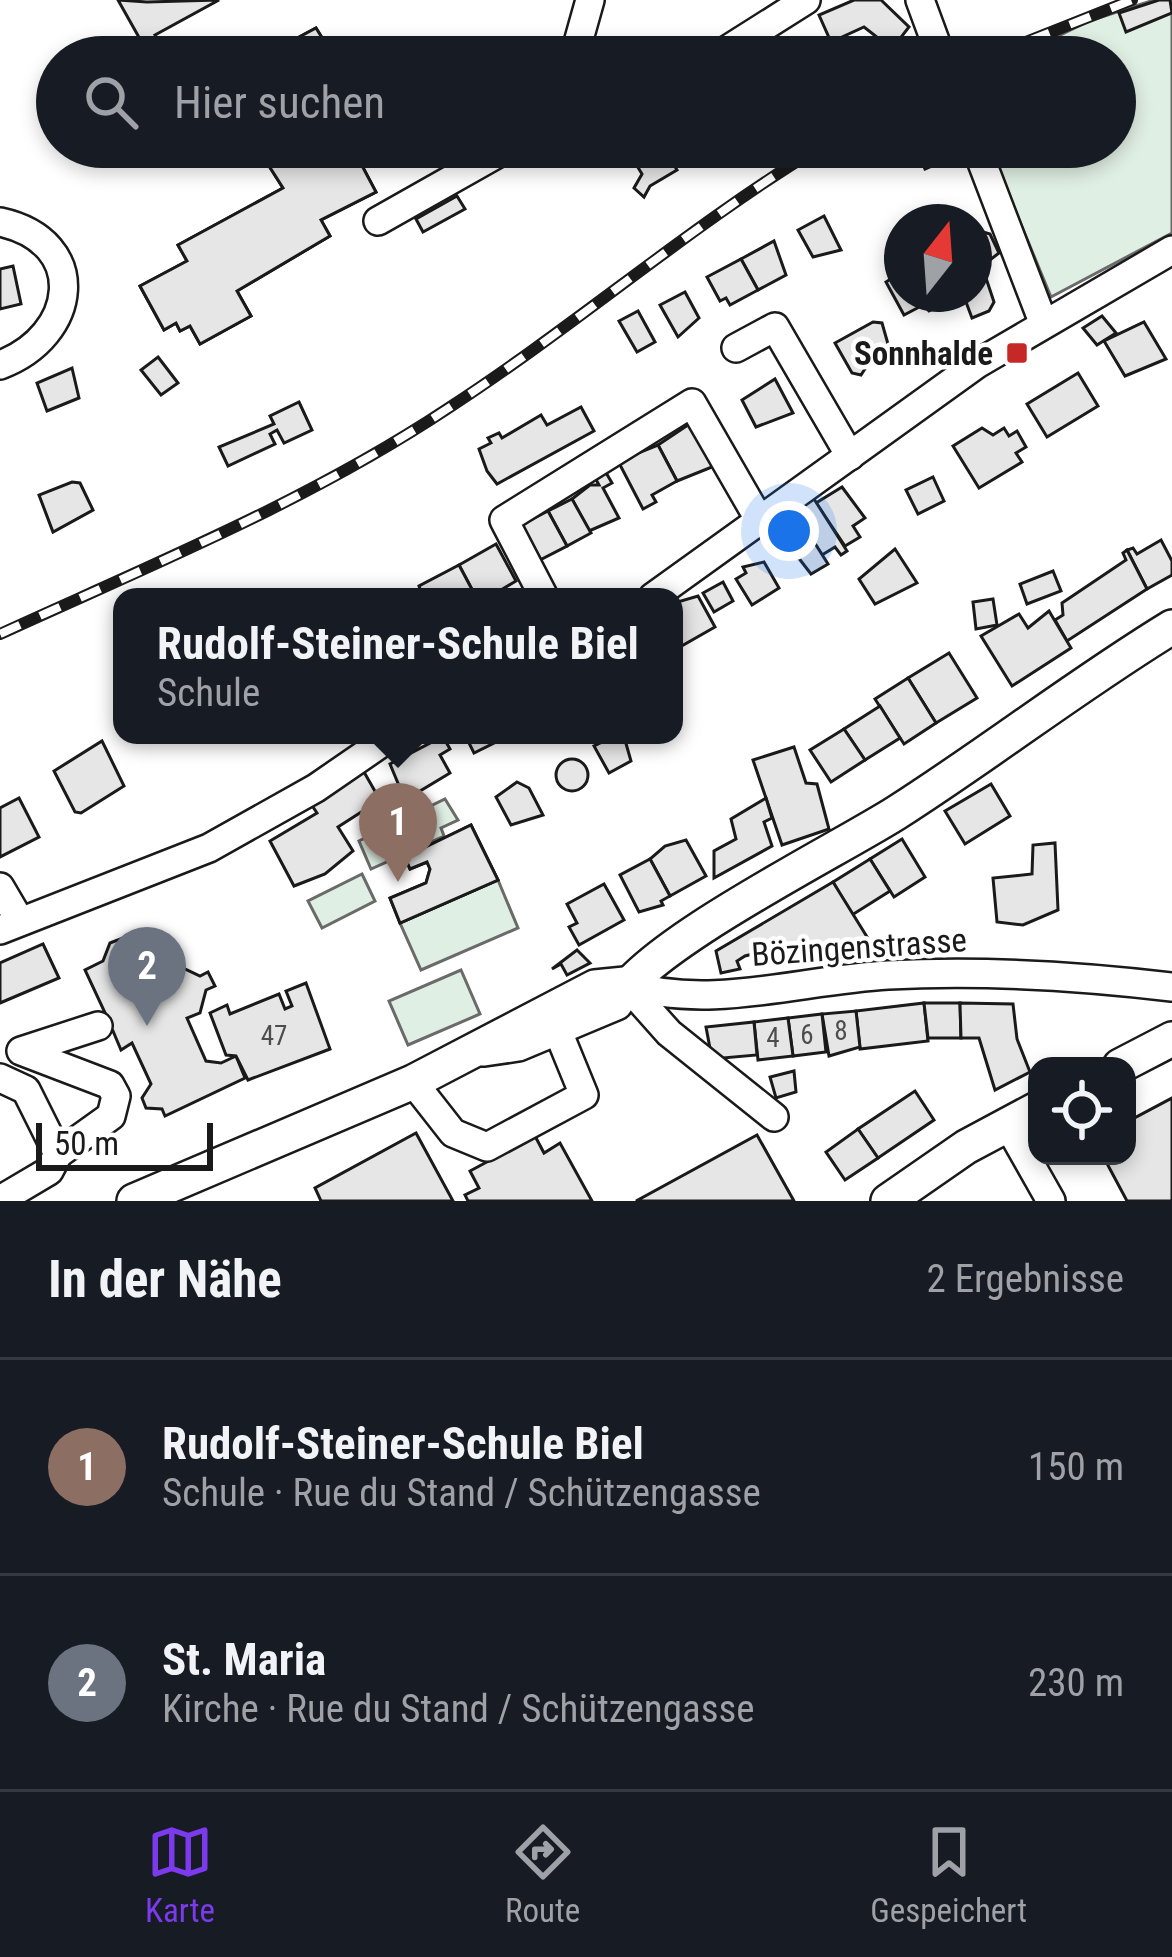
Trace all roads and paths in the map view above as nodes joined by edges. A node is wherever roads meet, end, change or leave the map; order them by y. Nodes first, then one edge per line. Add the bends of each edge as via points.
1 (590, 0) edge
2 (806, 0) edge
3 (920, 0) edge
4 (580, 36) edge
5 (749, 36) edge
6 (933, 36) edge
7 (472, 168) edge
8 (984, 168) edge
9 (378, 221) dead end
10 (0, 223) edge
11 (1172, 250) edge
12 (1042, 322) junction
13 (736, 348) dead end
14 (0, 365) edge
15 (850, 455) junction
16 (760, 521) junction
17 (539, 588) edge
18 (665, 588) edge
19 (1172, 627) edge
20 (380, 744) edge
21 (0, 887) edge
22 (10, 926) edge
23 (625, 984) junction
24 (1172, 987) edge
25 (98, 1027) dead end
26 (557, 1029) junction
27 (1172, 1039) edge
28 (484, 1049) junction
29 (1136, 1058) edge
30 (0, 1078) edge
31 (413, 1082) junction
32 (1022, 1117) edge
33 (774, 1118) dead end
34 (58, 1154) junction
35 (172, 1194) edge
36 (0, 1200) edge
37 (134, 1201) edge
38 (888, 1201) edge
39 (1051, 1201) edge

1 - 4 street
2 - 5 street
3 - 6 street
7 - 9 street
8 - 12 street
10 - 14 street via 45,245 60,273 64,307 38,346
11 - 12 street
12 - 15 street
13 - 15 street via 775,327
15 - 16 street
16 - 17 street via 692,403 504,520
16 - 18 street
19 - 23 main road
20 - 22 street via 209,848
21 - 22 street
23 - 24 street, Bözingenstrasse via 677,998 942,974
23 - 26 main road via 616,1003
23 - 28 main road via 595,987
23 - 33 street via 669,1033
25 - 34 street via 21,1052 110,1085 116,1096 111,1116
26 - 28 main road
26 - 31 street via 584,1095 487,1147 453,1133
27 - 29 main road
28 - 31 main road
30 - 34 street via 26,1090
31 - 35 main road
32 - 38 main road
32 - 39 street
34 - 36 street via 50,1171
35 - 37 main road

